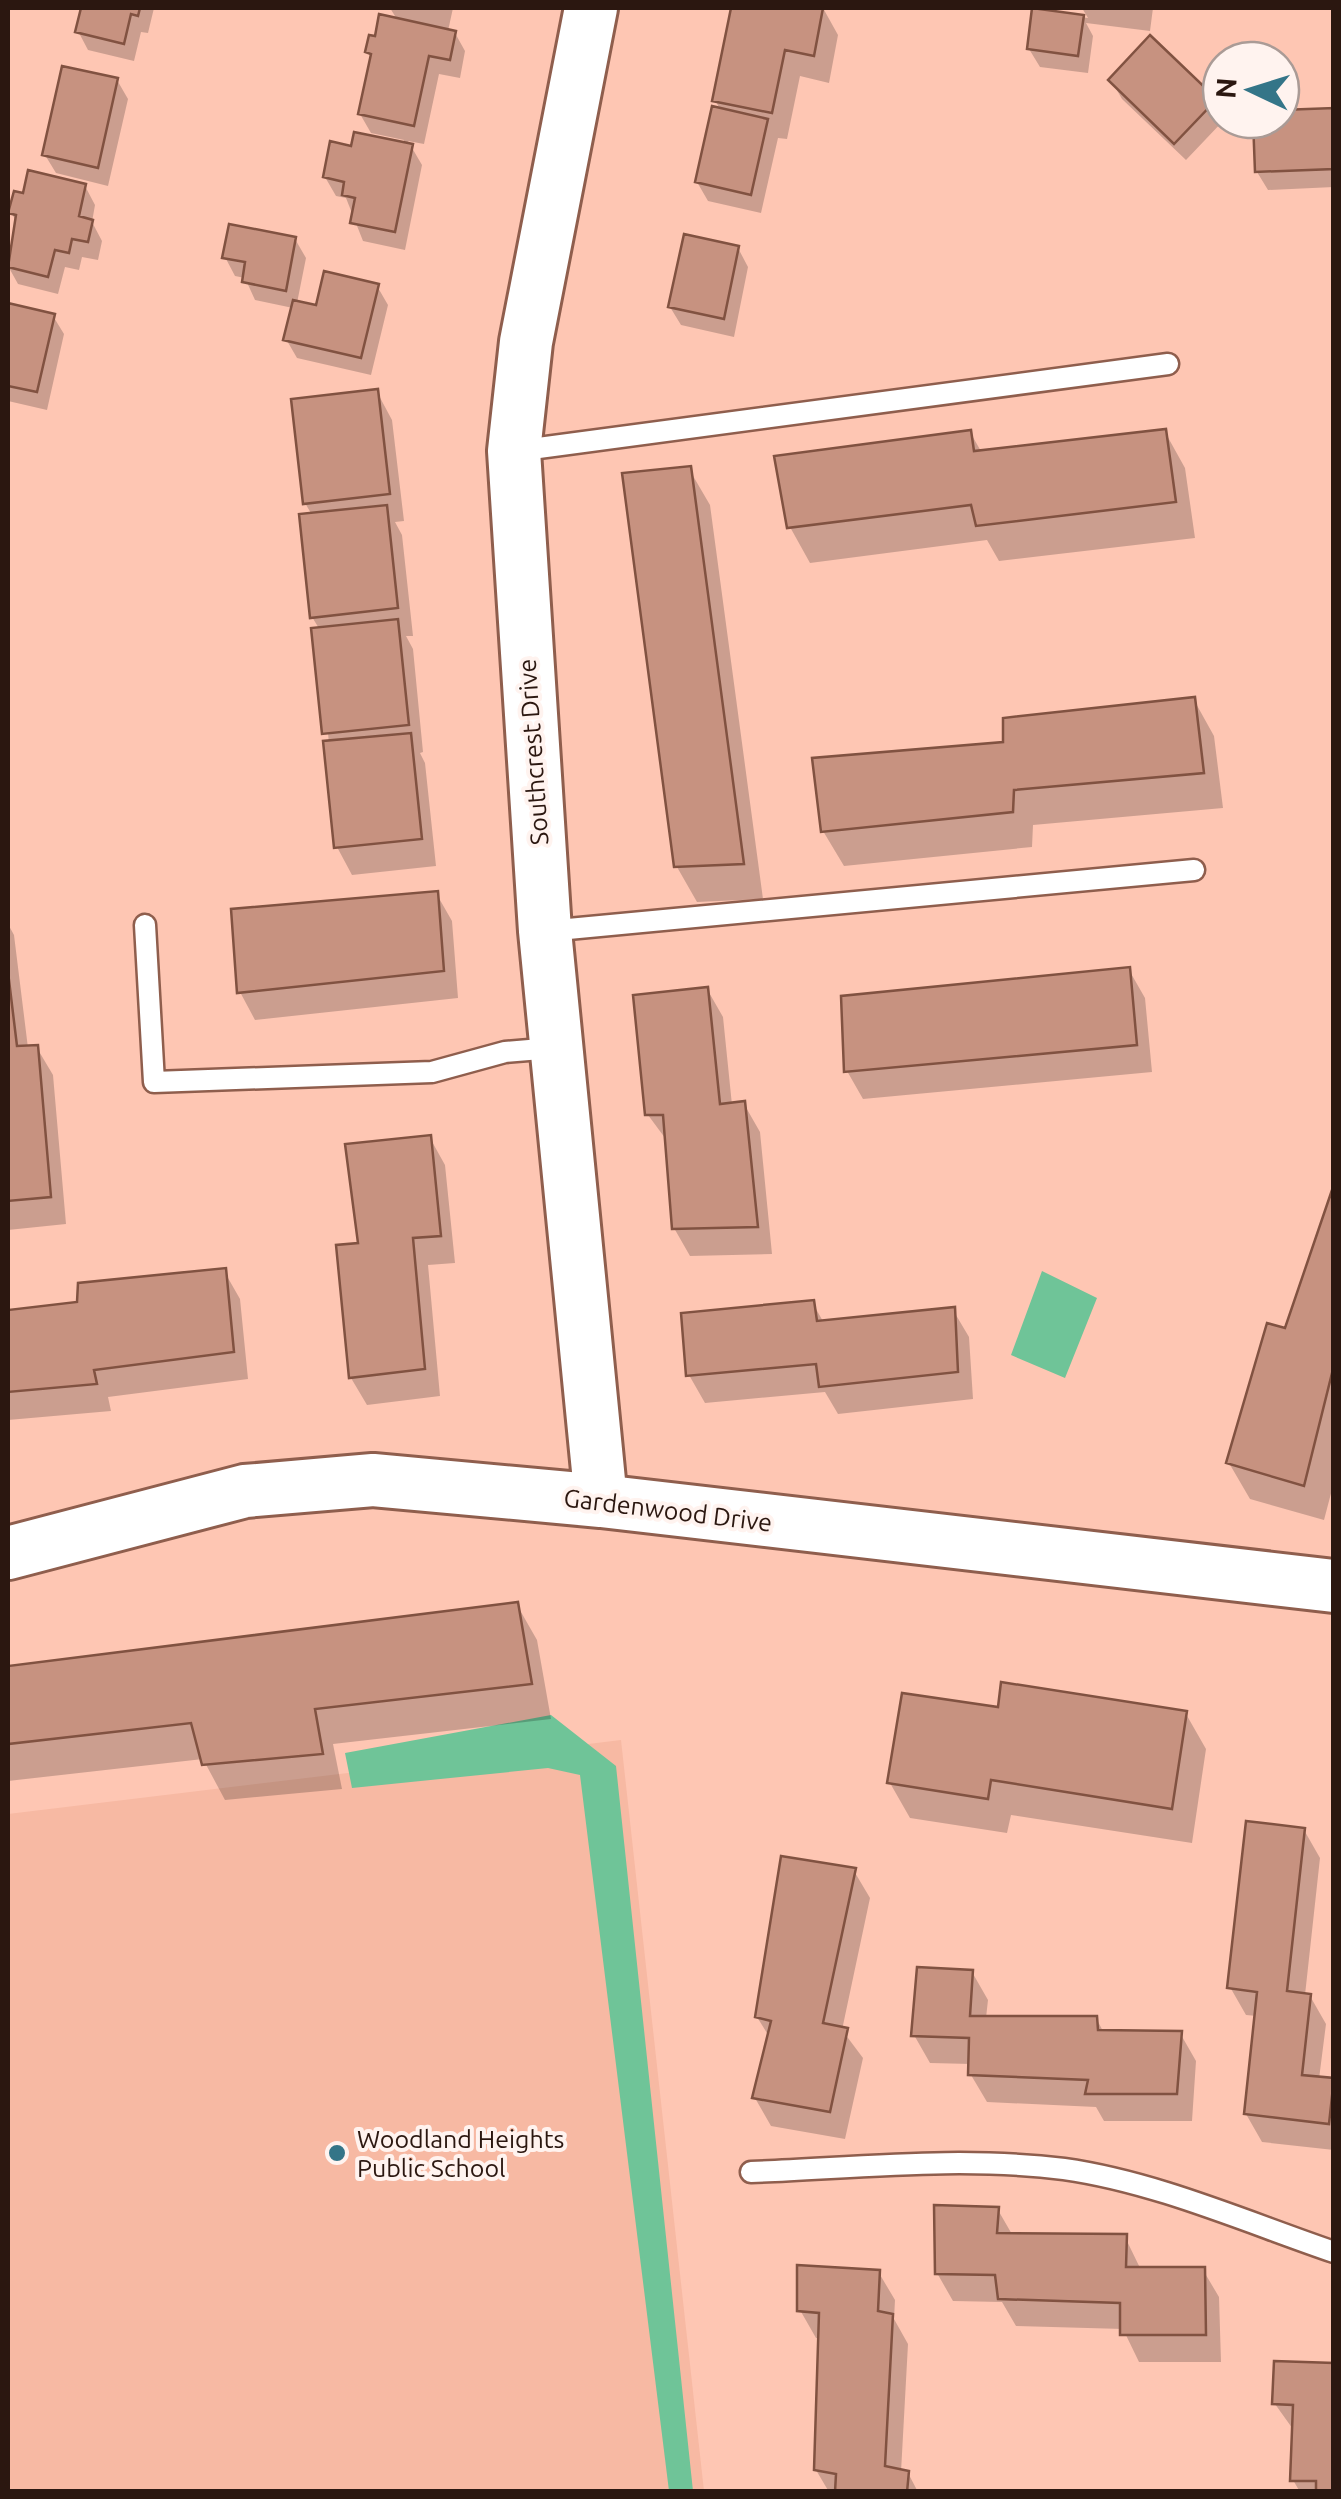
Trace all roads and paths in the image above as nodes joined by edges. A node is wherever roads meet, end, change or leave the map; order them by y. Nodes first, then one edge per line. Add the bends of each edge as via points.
1 (591, 8) edge
2 (1168, 364) dead end
3 (514, 451) junction
4 (1194, 870) dead end
5 (145, 925) dead end
6 (545, 931) junction
7 (555, 1047) junction
8 (601, 1501) junction
9 (8, 1553) edge
10 (1334, 1586) edge
11 (750, 2172) dead end
12 (1334, 2252) edge

1 - 3 street, Southcrest Drive via 526,342
2 - 3 lane
3 - 6 street, Southcrest Drive
4 - 6 lane
5 - 7 lane via 154,1082 432,1072 504,1052
6 - 7 street, Southcrest Drive
7 - 8 street, Southcrest Drive
8 - 9 street, Gardenwood Drive via 355,1481 245,1491
8 - 10 street, Gardenwood Drive
11 - 12 lane via 984,2164 1064,2170 1140,2185

